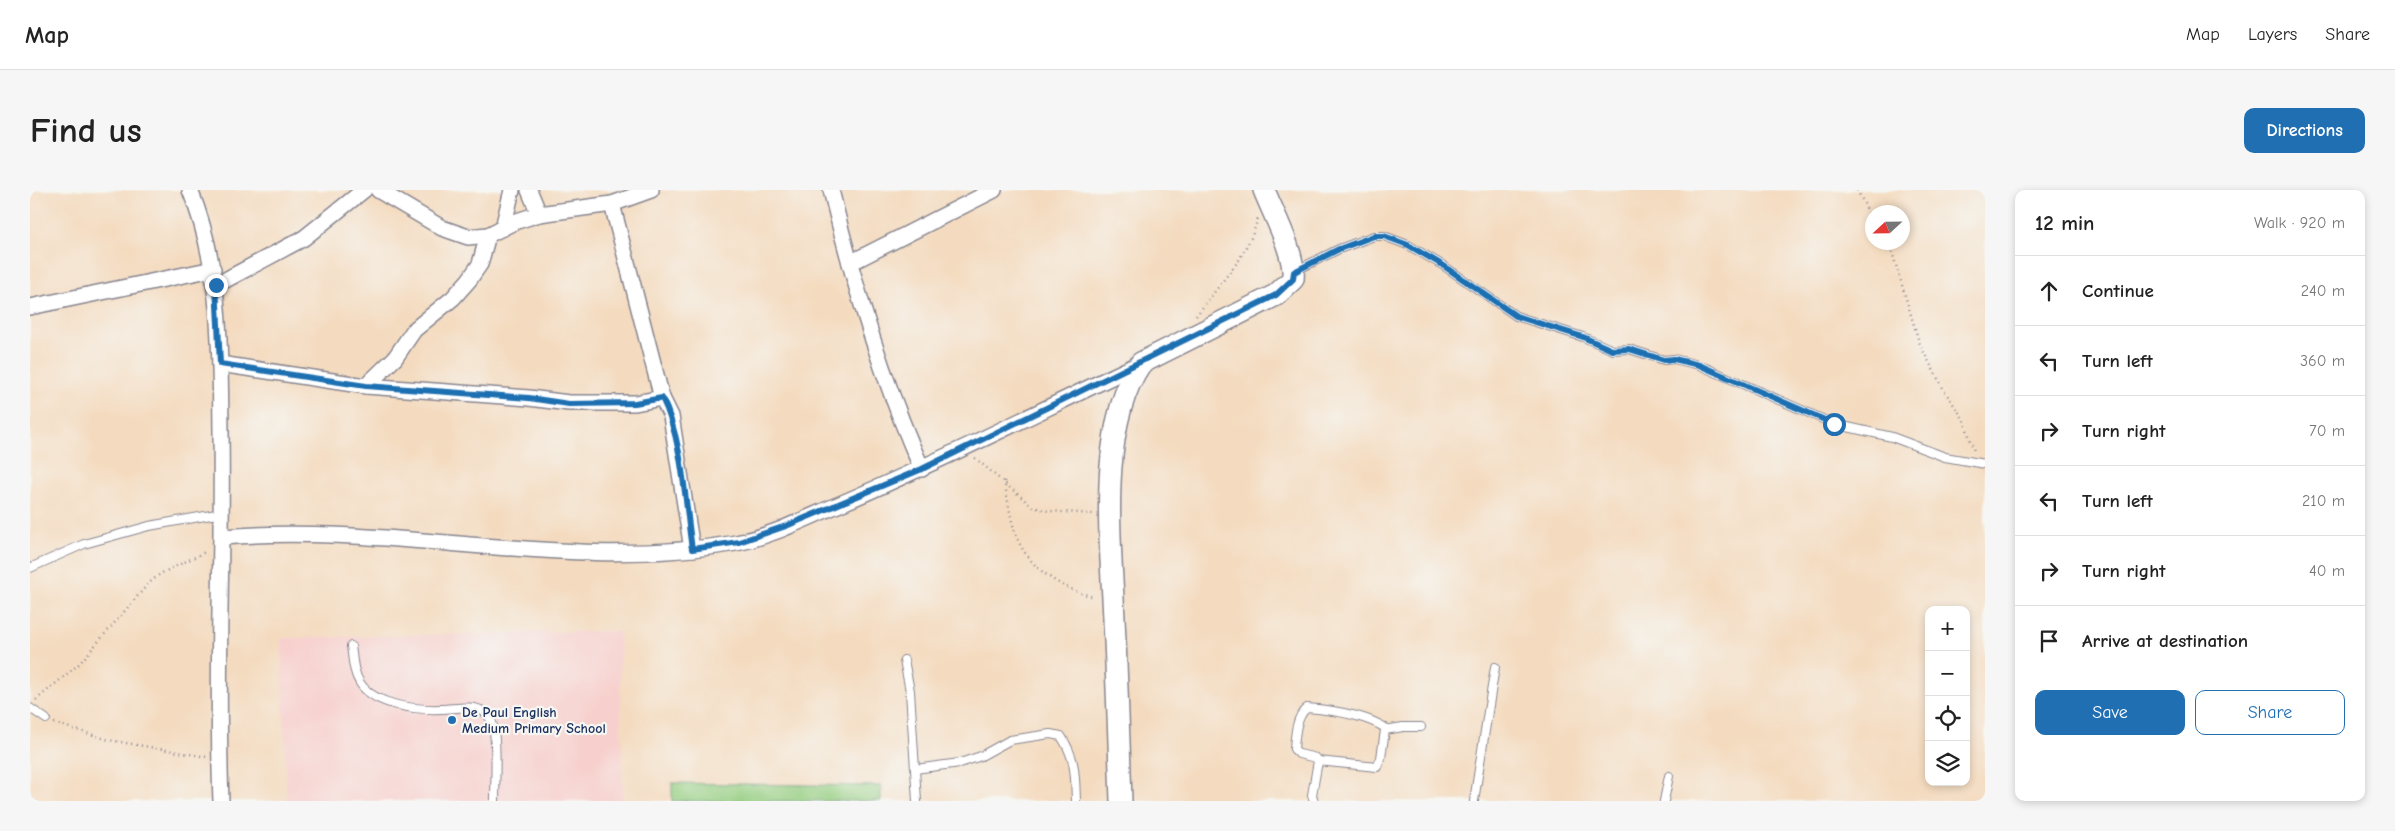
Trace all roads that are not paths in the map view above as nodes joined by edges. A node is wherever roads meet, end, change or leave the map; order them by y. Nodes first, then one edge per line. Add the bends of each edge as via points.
1 (190, 190) edge
2 (364, 190) edge
3 (378, 190) edge
4 (512, 190) edge
5 (529, 190) edge
6 (651, 190) edge
7 (832, 190) edge
8 (994, 190) edge
9 (1265, 195) edge
10 (612, 204) junction
11 (539, 214) junction
12 (503, 228) junction
13 (488, 235) junction
14 (850, 263) junction
15 (213, 269) junction
16 (1294, 272) junction
17 (216, 285) junction
18 (30, 307) edge
19 (1141, 363) junction
20 (220, 364) junction
21 (366, 386) junction
22 (662, 398) junction
23 (1983, 464) edge
24 (922, 469) junction
25 (222, 513) junction
26 (222, 541) junction
27 (692, 549) junction
28 (30, 568) edge
29 (351, 646) dead end
30 (904, 660) dead end
31 (1495, 667) dead end
32 (32, 705) edge
33 (46, 719) road end
34 (1421, 727) dead end
35 (1387, 729) junction
36 (1318, 760) junction
37 (915, 769) junction
38 (1669, 776) dead end
39 (221, 801) edge
40 (495, 801) edge
41 (917, 801) edge
42 (1076, 801) edge
43 (1121, 801) edge
44 (1314, 801) edge
45 (1474, 801) edge
46 (1664, 801) edge

1 - 15 street
2 - 17 street via 304,238
3 - 13 street via 442,228 468,237
4 - 12 street
5 - 11 street
6 - 10 street
7 - 14 street
8 - 14 street
9 - 16 street
10 - 11 street
10 - 22 street
11 - 12 street
12 - 13 street
13 - 21 street via 480,264 469,280 453,298 414,330 395,358
14 - 24 street via 894,403
15 - 17 street
15 - 18 street
16 - 19 street via 1293,279 1276,295
16 - 23 lane via 1339,249 1374,236 1384,236 1408,245 1444,266 1516,316 1583,337 1612,350 1629,349 1664,360 1699,365 1834,424 1892,437 1945,457
17 - 20 street
19 - 24 street
19 - 43 street via 1131,376 1116,422 1110,516
20 - 21 street
20 - 25 street
21 - 22 street via 569,404 635,403
22 - 27 street via 671,416
24 - 27 street via 786,526 739,542
25 - 26 street
25 - 28 lane via 149,526 84,544
26 - 27 street via 281,533 352,535 596,553
26 - 39 street
29 - 40 lane via 354,671 361,685 375,696 415,708 483,711 492,721 494,735
30 - 37 lane via 910,691
31 - 45 lane
32 - 33 lane
34 - 35 lane
35 - 36 lane via 1383,732 1378,768
35 - 36 lane via 1365,719 1307,708 1298,723 1294,749
36 - 44 lane via 1312,795
37 - 41 lane
37 - 42 lane via 960,763 1010,740 1050,734 1061,736 1071,751 1075,767
38 - 46 lane

